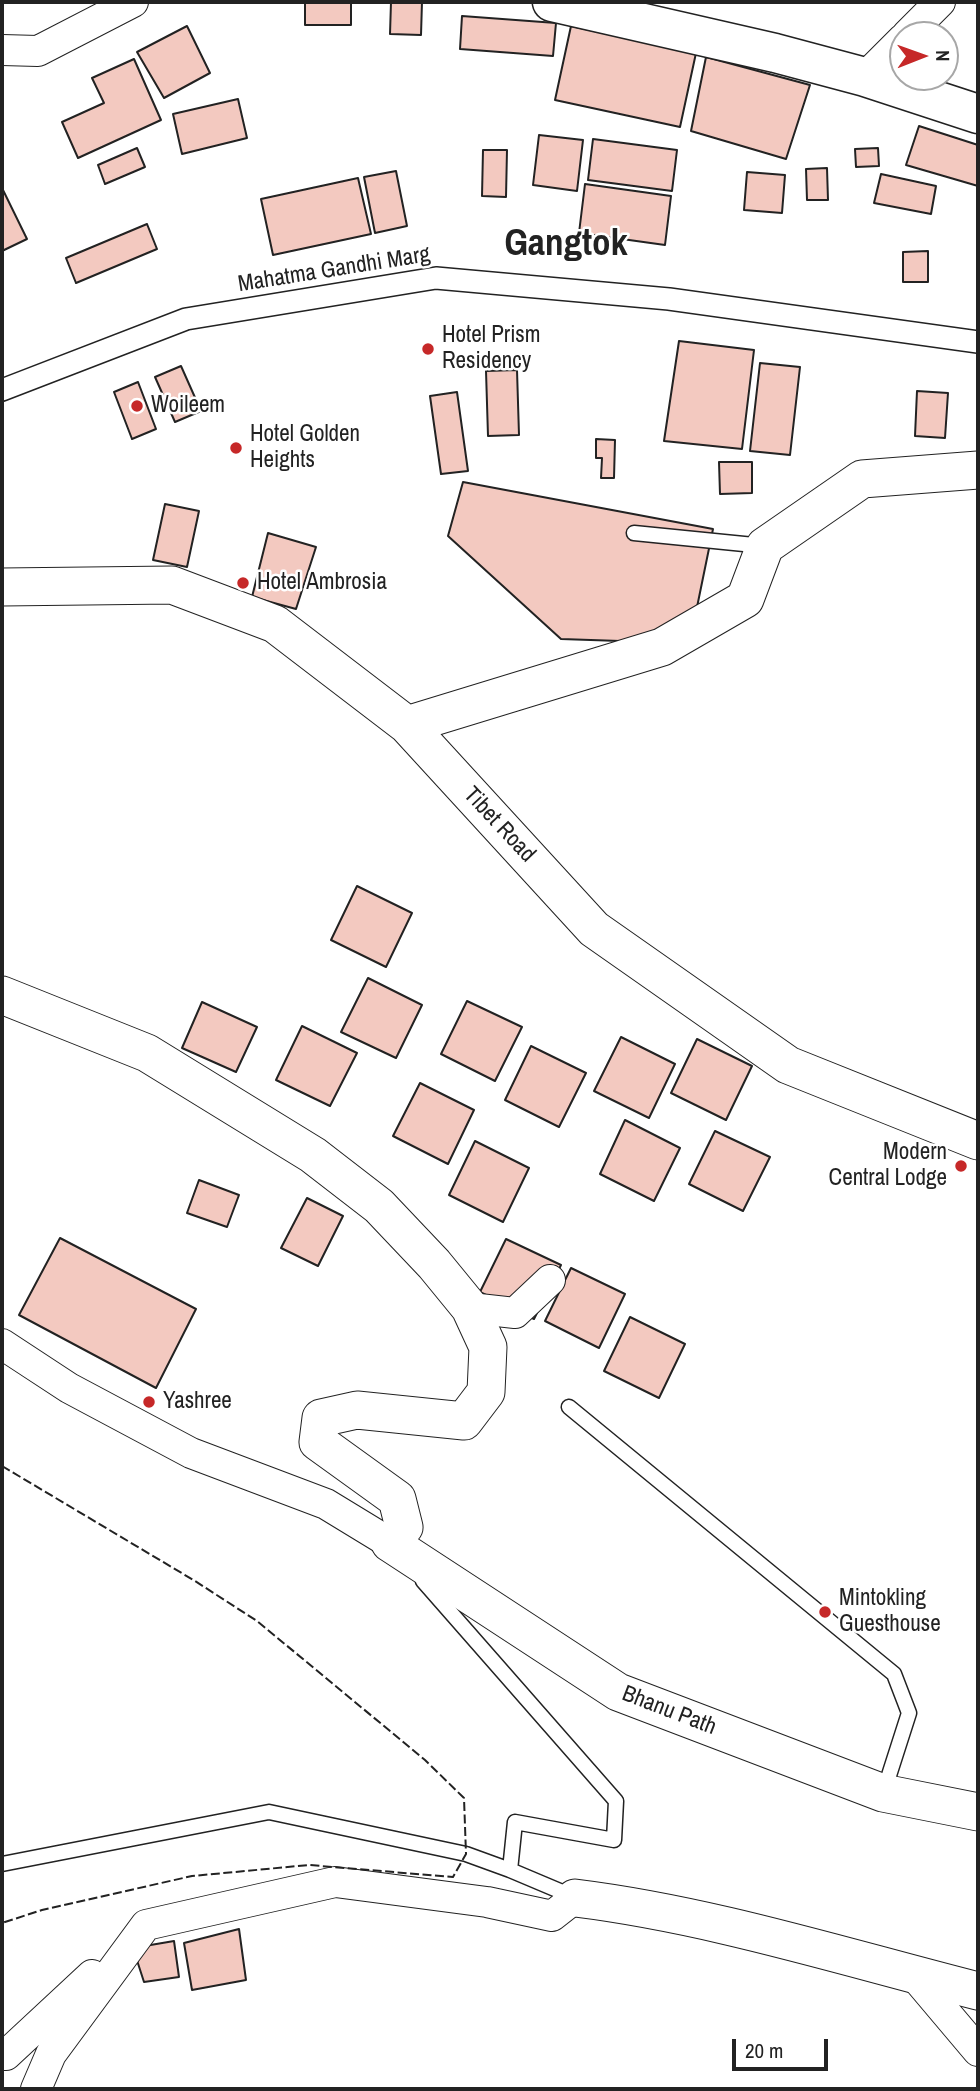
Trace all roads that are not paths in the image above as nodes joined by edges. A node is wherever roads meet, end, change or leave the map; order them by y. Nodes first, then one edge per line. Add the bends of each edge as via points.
1 (133, 2) edge
2 (552, 2) edge
3 (940, 2) edge
4 (921, 21) edge
5 (2, 50) edge
6 (889, 53) edge
7 (865, 77) junction
8 (978, 114) edge
9 (978, 342) edge
10 (2, 390) edge
11 (978, 470) edge
12 (634, 533) dead end
13 (765, 546) junction
14 (2, 587) edge
15 (407, 725) junction
16 (2, 995) edge
17 (978, 1141) edge
18 (550, 1280) dead end
19 (470, 1308) junction
20 (2, 1344) edge
21 (569, 1407) dead end
22 (390, 1543) junction
23 (883, 1793) junction
24 (978, 1812) edge
25 (2, 1864) edge
26 (510, 1870) junction
27 (575, 1898) junction
28 (146, 1925) junction
29 (913, 1975) junction
30 (978, 1991) edge
31 (978, 2050) edge
32 (2, 2055) edge
33 (36, 2089) edge

1 - 5 street via 38,51
2 - 7 main road
3 - 4 street
6 - 7 street
7 - 8 main road
9 - 10 street, Mahatma Gandhi Marg via 669,299 436,278 186,319
11 - 13 street via 862,479
12 - 13 lane
13 - 15 street via 745,598 662,647
14 - 15 street, Tibet Road via 172,585 275,624
15 - 17 street, Tibet Road via 594,929 788,1065
16 - 19 street via 147,1053 313,1155 379,1206
18 - 19 street via 515,1314
19 - 22 street via 488,1347 486,1392 464,1422 358,1410 321,1418 318,1442 397,1499 404,1527
20 - 22 street via 69,1388 191,1453 327,1504
21 - 23 lane via 894,1674 909,1713
22 - 23 street, Bhanu Path via 618,1692
22 - 26 lane via 616,1801 614,1840 515,1822
23 - 24 street, Bhanu Path
25 - 26 lane via 269,1812 466,1854
26 - 27 lane
27 - 28 street via 552,1916 487,1902 335,1882
27 - 29 street via 733,1926
28 - 32 street
28 - 33 street via 51,2054
29 - 30 street
29 - 31 street

